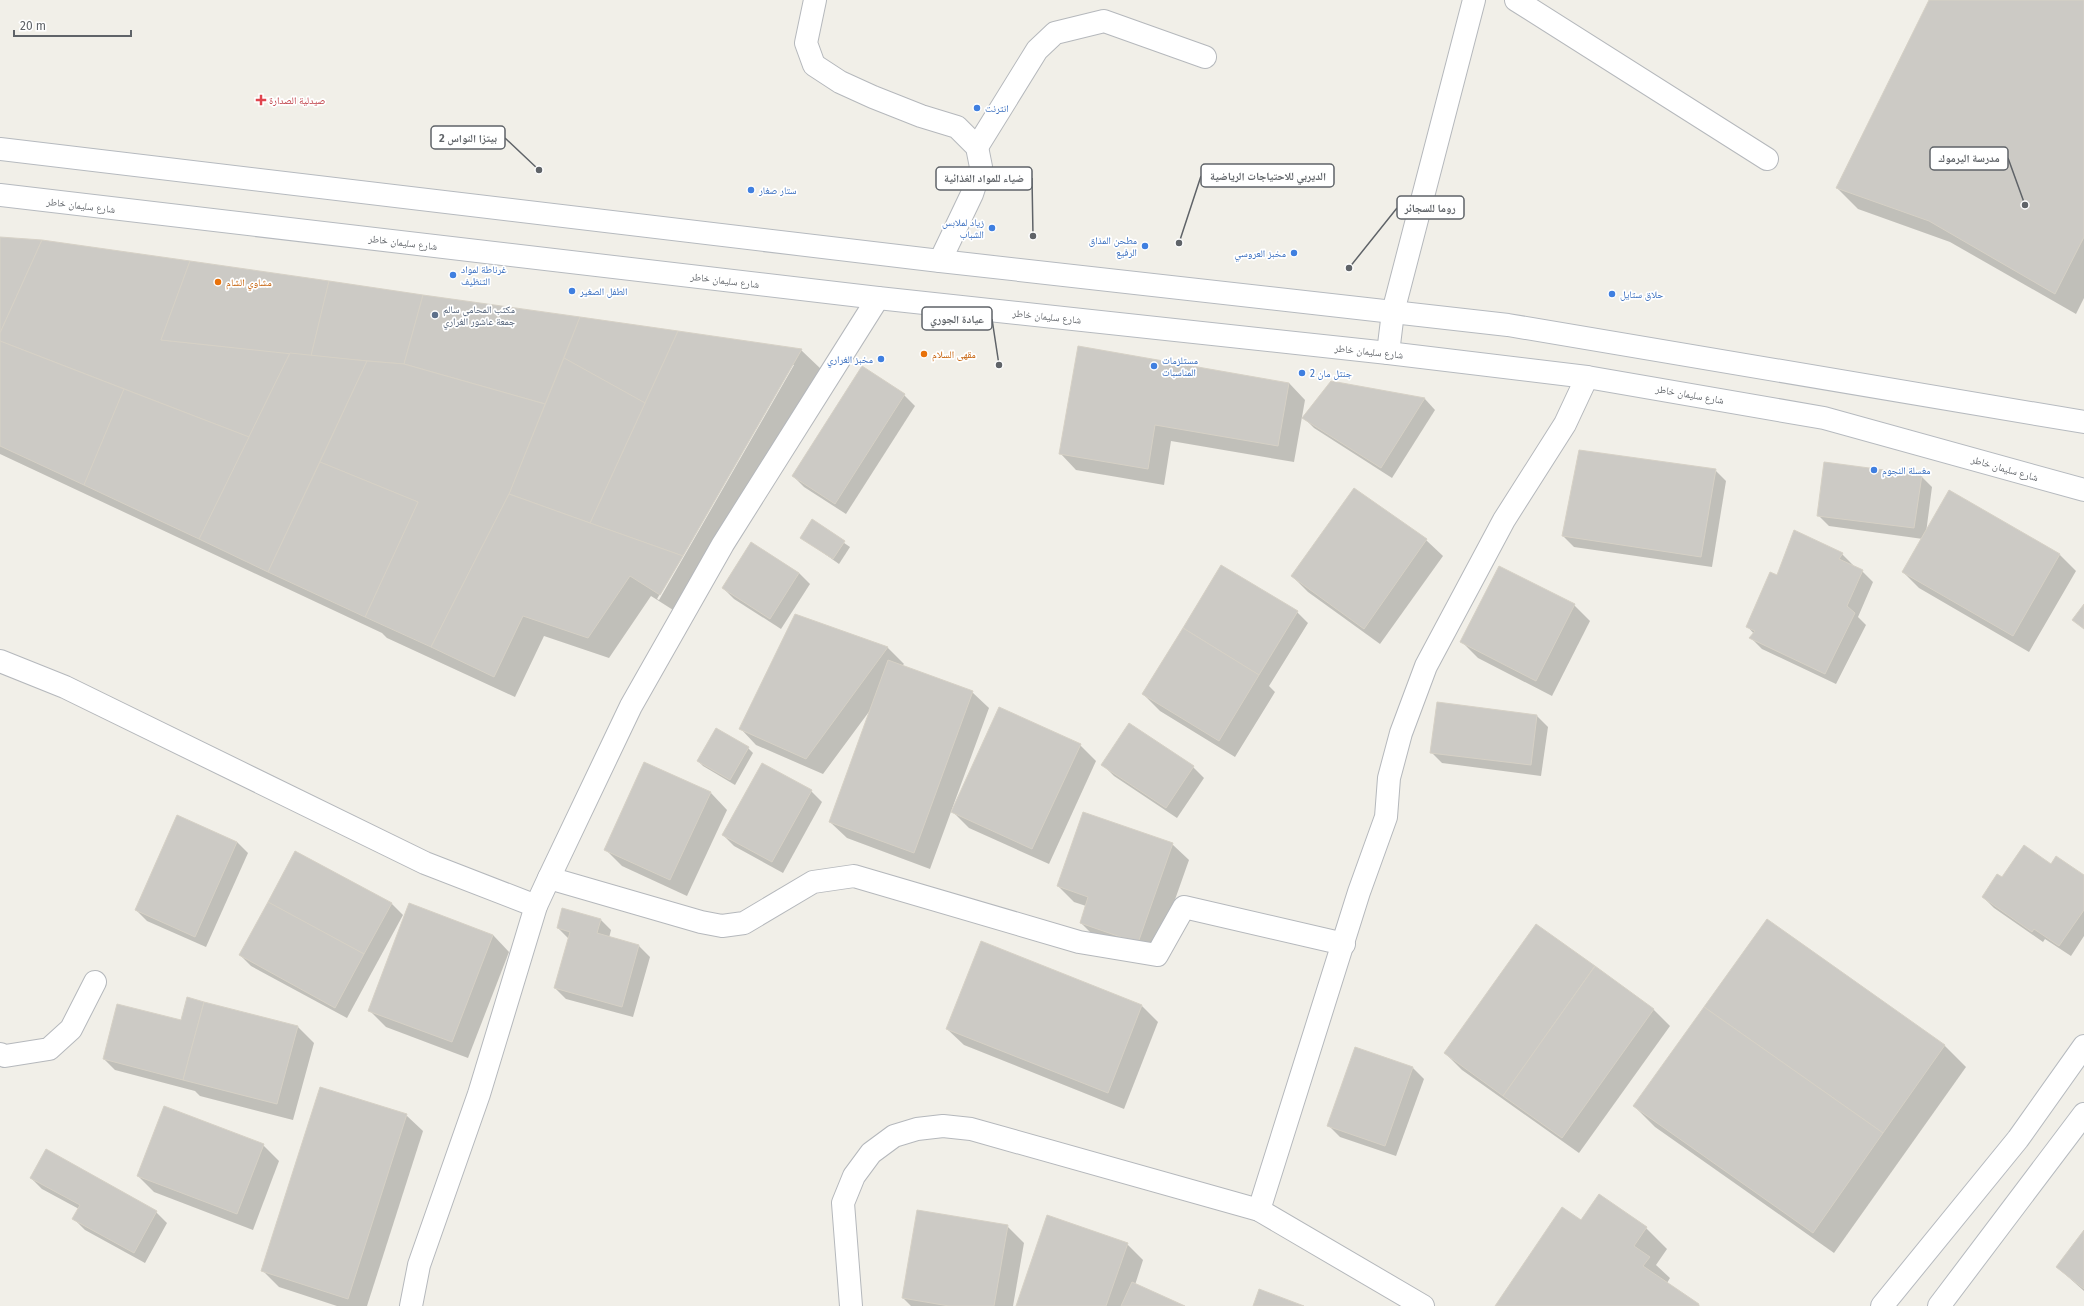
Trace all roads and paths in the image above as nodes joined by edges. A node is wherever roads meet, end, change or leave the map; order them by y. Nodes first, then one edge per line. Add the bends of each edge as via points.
1 (815, 0) edge
2 (1474, 0) edge
3 (1516, 0) edge
4 (1205, 57) dead end
5 (978, 147) junction
6 (0, 149) edge
7 (1767, 159) dead end
8 (0, 195) edge
9 (940, 260) junction
10 (878, 298) junction
11 (1393, 312) junction
12 (1388, 353) junction
13 (1587, 377) junction
14 (2084, 422) edge
15 (2084, 490) edge
16 (0, 660) edge
17 (548, 878) junction
18 (536, 906) junction
19 (1344, 944) junction
20 (95, 982) dead end
21 (2084, 1046) edge
22 (0, 1054) edge
23 (2084, 1114) edge
24 (1259, 1210) junction
25 (1398, 1300) edge
26 (412, 1306) edge
27 (851, 1306) edge
28 (1423, 1306) edge
29 (1882, 1306) edge
30 (1939, 1306) edge

1 - 5 street via 806,43 814,65 840,82 873,97 958,127
2 - 11 street
3 - 7 street
4 - 5 street via 1104,21 1055,33 1037,50
5 - 9 street via 981,166 974,187
6 - 9 street
8 - 10 street, شارع سليمان خاطر
9 - 11 street
10 - 12 street, شارع سليمان خاطر
10 - 17 street via 723,544 634,699
11 - 12 street
11 - 14 street via 1508,325
12 - 13 street, شارع سليمان خاطر
13 - 15 street, شارع سليمان خاطر via 1824,418
13 - 19 street via 1565,424 1504,520 1426,666 1401,733 1389,778 1386,817 1359,892
16 - 18 street via 64,687 425,864
17 - 18 street
17 - 19 street via 722,926 744,923 813,882 854,876 1079,942 1157,954 1184,907
18 - 26 street via 479,1094 419,1265
19 - 24 street
20 - 22 street via 70,1029 49,1049 5,1056
21 - 29 street via 2018,1138
23 - 30 street
24 - 25 street
24 - 27 street via 971,1128 943,1126 917,1129 894,1136 871,1153 854,1176 844,1203
25 - 28 street

